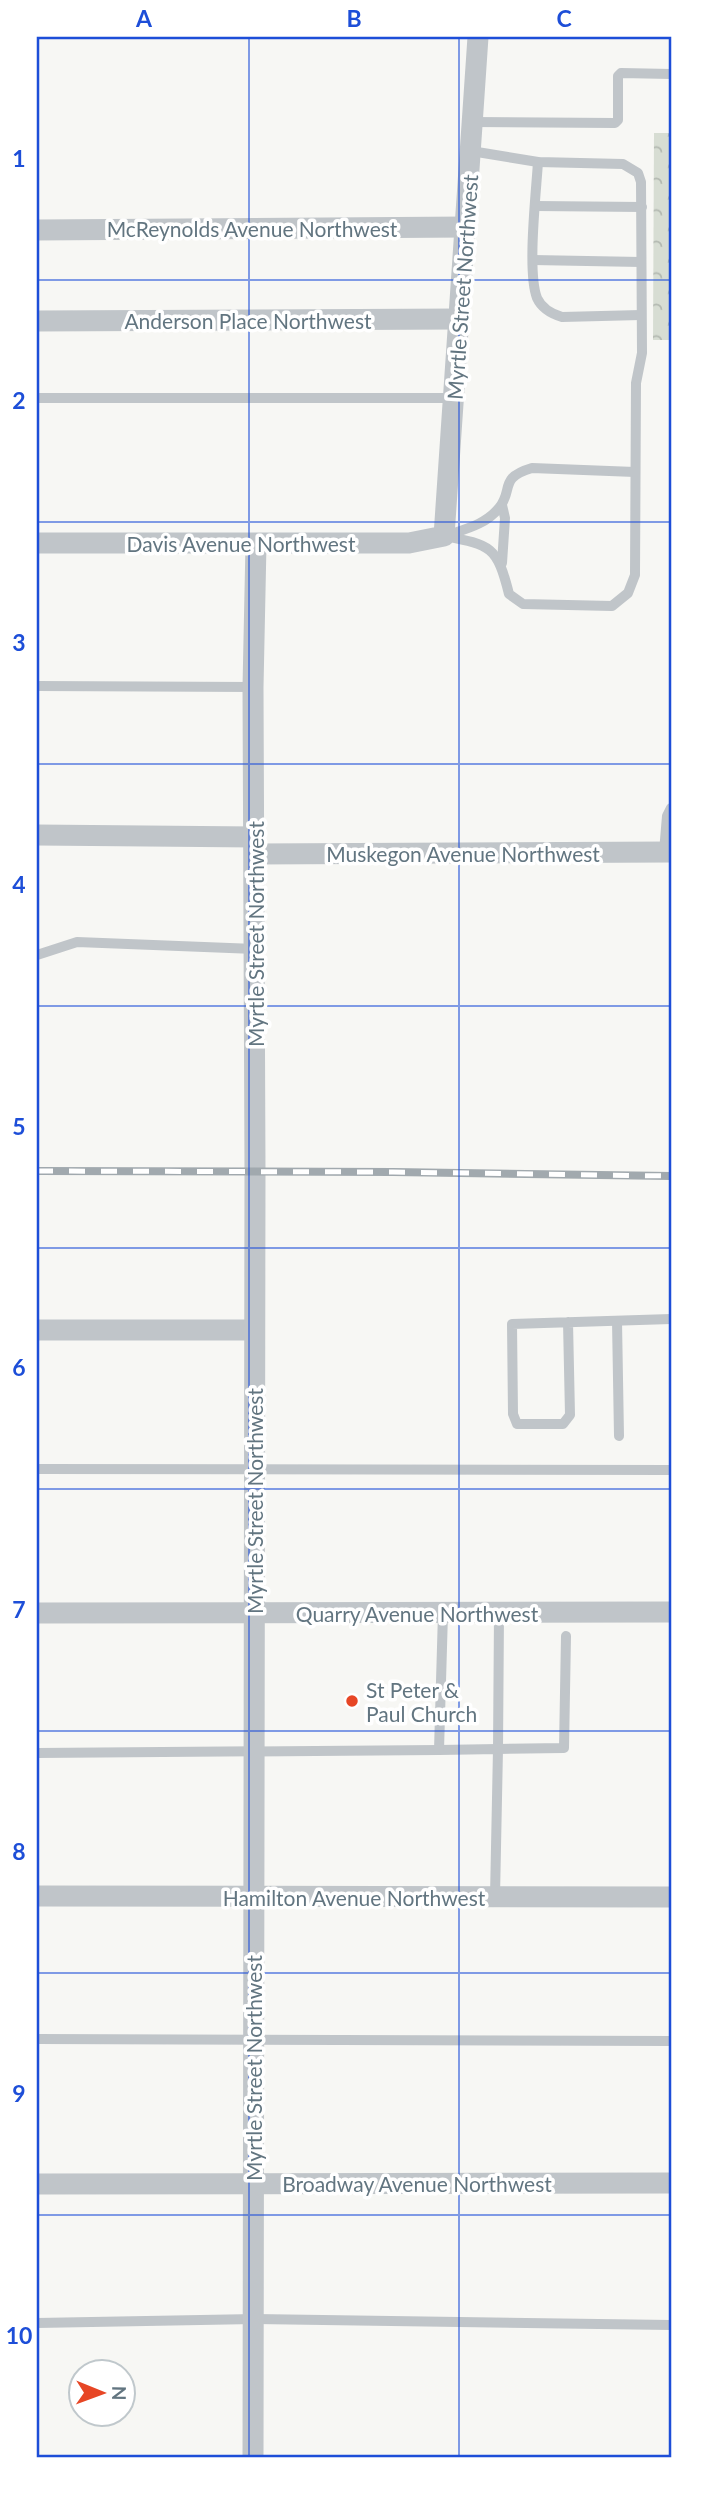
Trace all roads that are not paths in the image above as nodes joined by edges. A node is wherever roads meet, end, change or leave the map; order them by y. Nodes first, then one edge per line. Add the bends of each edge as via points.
1 (478, 37) edge
2 (671, 74) edge
3 (473, 122) junction
4 (471, 150) junction
5 (538, 162) junction
6 (536, 206) junction
7 (642, 207) junction
8 (467, 227) junction
9 (37, 230) edge
10 (533, 260) junction
11 (641, 262) junction
12 (641, 315) junction
13 (460, 319) junction
14 (37, 321) edge
15 (37, 398) edge
16 (455, 398) junction
17 (635, 472) junction
18 (502, 505) junction
19 (444, 536) junction
20 (37, 543) edge
21 (256, 544) junction
22 (502, 564) junction
23 (37, 686) edge
24 (253, 687) junction
25 (671, 808) edge
26 (37, 835) edge
27 (255, 845) junction
28 (668, 852) edge
29 (255, 949) junction
30 (37, 955) edge
31 (671, 1319) edge
32 (617, 1321) junction
33 (568, 1322) junction
34 (37, 1330) edge
35 (254, 1330) junction
36 (619, 1436) dead end
37 (37, 1469) edge
38 (253, 1470) junction
39 (671, 1470) edge
40 (671, 1612) edge
41 (37, 1613) edge
42 (254, 1613) junction
43 (443, 1613) junction
44 (499, 1613) junction
45 (566, 1636) dead end
46 (498, 1749) junction
47 (439, 1750) junction
48 (37, 1753) edge
49 (254, 1753) junction
50 (37, 1896) edge
51 (253, 1896) junction
52 (671, 1897) edge
53 (495, 1898) junction
54 (37, 2039) edge
55 (253, 2039) junction
56 (671, 2042) edge
57 (254, 2183) junction
58 (671, 2183) edge
59 (37, 2184) edge
60 (255, 2319) junction
61 (37, 2323) edge
62 (671, 2325) edge
63 (253, 2458) edge

1 - 3 street, Myrtle Street Northwest
2 - 3 lane via 621,73 615,122
3 - 4 street, Myrtle Street Northwest
4 - 5 lane
4 - 8 street, Myrtle Street Northwest
5 - 6 lane
5 - 7 lane via 623,164 638,173
6 - 7 lane
6 - 10 lane
7 - 11 lane
8 - 9 street, McReynolds Avenue Northwest
8 - 13 street, Myrtle Street Northwest
10 - 11 lane
10 - 12 lane via 538,300 550,314
11 - 12 lane
12 - 17 lane
13 - 14 street, Anderson Place Northwest
13 - 16 street, Myrtle Street Northwest
15 - 16 lane
16 - 19 street, Myrtle Street Northwest
17 - 18 lane via 532,468 517,472 506,486
17 - 22 lane via 635,575 628,593 612,606 523,604 509,594
18 - 19 lane via 477,526
18 - 22 lane
19 - 21 street, Davis Avenue Northwest via 409,543
19 - 22 lane via 476,542
20 - 21 street, Davis Avenue Northwest
21 - 24 street, Myrtle Street Northwest
23 - 24 lane
24 - 27 street, Myrtle Street Northwest
25 - 28 lane
26 - 27 street, Muskegon Avenue Northwest
27 - 28 street, Muskegon Avenue Northwest
27 - 29 street, Myrtle Street Northwest
29 - 30 lane via 77,942
29 - 35 street, Myrtle Street Northwest
31 - 32 lane
32 - 33 lane
32 - 36 lane
33 - 33 lane via 570,1415 564,1424 517,1424 513,1414 513,1324
34 - 35 street
35 - 38 street, Myrtle Street Northwest
37 - 38 lane
38 - 39 lane
38 - 42 street, Myrtle Street Northwest
40 - 44 street, Quarry Avenue Northwest
41 - 42 street, Quarry Avenue Northwest
42 - 43 street, Quarry Avenue Northwest
42 - 49 street, Myrtle Street Northwest
43 - 44 street, Quarry Avenue Northwest
43 - 47 lane
44 - 46 lane
45 - 46 lane via 564,1748
46 - 47 lane
46 - 53 lane
47 - 49 lane
48 - 49 lane
49 - 51 street, Myrtle Street Northwest
50 - 51 street, Hamilton Avenue Northwest
51 - 53 street, Hamilton Avenue Northwest
51 - 55 street, Myrtle Street Northwest
52 - 53 street, Hamilton Avenue Northwest
54 - 55 lane
55 - 56 lane
55 - 57 street, Myrtle Street Northwest
57 - 58 street, Broadway Avenue Northwest
57 - 59 street, Broadway Avenue Northwest
57 - 60 street, Myrtle Street Northwest
60 - 61 lane
60 - 62 lane
60 - 63 street, Myrtle Street Northwest

